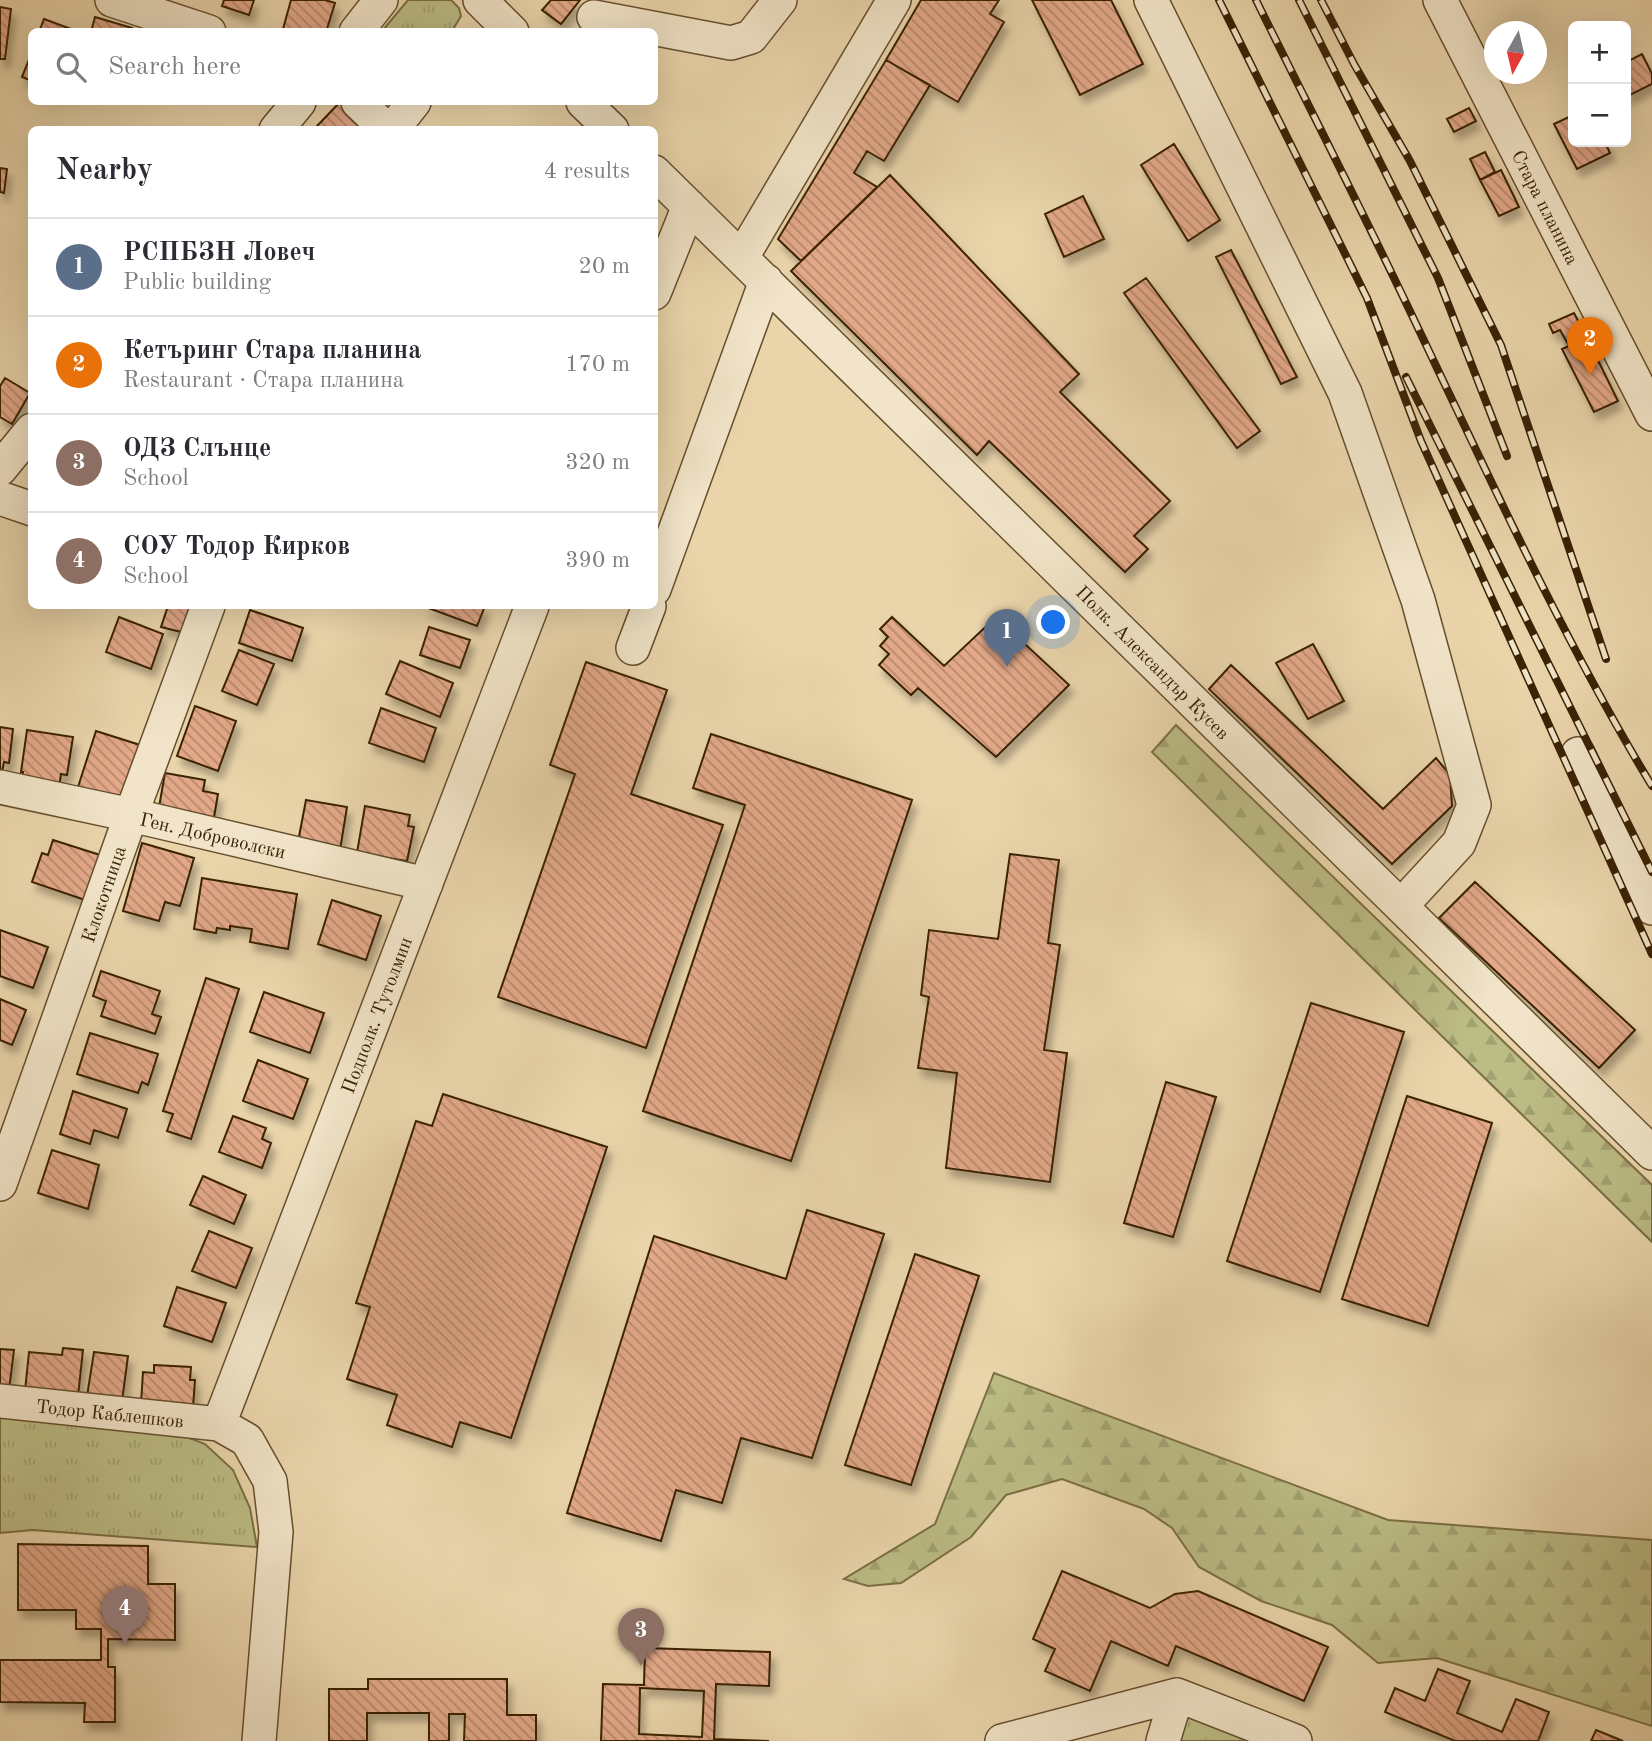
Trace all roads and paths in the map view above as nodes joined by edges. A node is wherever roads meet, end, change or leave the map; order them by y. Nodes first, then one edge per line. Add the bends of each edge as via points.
1 (112, 0) edge
2 (381, 0) edge
3 (780, 0) edge
4 (894, 0) edge
5 (1151, 0) edge
6 (1440, 0) edge
7 (479, 13) edge
8 (594, 16) edge
9 (197, 28) edge
10 (359, 28) edge
11 (505, 28) edge
12 (655, 28) edge
13 (658, 29) edge
14 (297, 105) edge
15 (361, 105) edge
16 (412, 105) edge
17 (586, 105) edge
18 (279, 126) edge
19 (383, 126) edge
20 (395, 126) edge
21 (608, 126) edge
22 (658, 176) edge
23 (689, 206) junction
24 (742, 257) junction
25 (766, 281) junction
26 (658, 283) edge
27 (1647, 392) edge
28 (28, 435) edge
29 (0, 469) edge
30 (0, 498) edge
31 (28, 508) edge
32 (658, 578) edge
33 (207, 609) edge
34 (531, 609) edge
35 (648, 609) edge
36 (633, 648) dead end
37 (1578, 754) dead end
38 (0, 787) edge
39 (131, 815) junction
40 (426, 884) junction
41 (1401, 906) junction
42 (1652, 908) edge
43 (1652, 1153) edge
44 (0, 1184) edge
45 (0, 1401) edge
46 (219, 1424) junction
47 (1177, 1695) junction
48 (259, 1741) edge
49 (1002, 1741) edge
50 (1163, 1741) edge
51 (1294, 1741) edge

1 - 9 street
2 - 10 street
3 - 13 street via 751,37 731,43
4 - 24 street
5 - 41 street via 1345,393 1421,612 1474,805 1459,843
6 - 27 street, Стара планина
7 - 11 street
8 - 12 street
14 - 18 street
15 - 19 street
16 - 20 street
17 - 21 street
22 - 23 street, Полк. Александър Кусев
23 - 24 street, Полк. Александър Кусев
23 - 26 street
24 - 25 street, Полк. Александър Кусев
25 - 32 street
25 - 41 street, Полк. Александър Кусев
28 - 29 street
30 - 31 street
33 - 39 street, Клокотница
34 - 40 street, Подполк. Тутолмин
35 - 36 street
37 - 42 street
38 - 39 street, Ген. Доброволски
39 - 40 street, Ген. Доброволски
39 - 44 street, Клокотница
40 - 46 street, Подполк. Тутолмин
41 - 43 street, Полк. Александър Кусев
45 - 46 street, Тодор Каблешков
46 - 48 street via 247,1440 271,1481 276,1532
47 - 49 street
47 - 50 street
47 - 51 street

